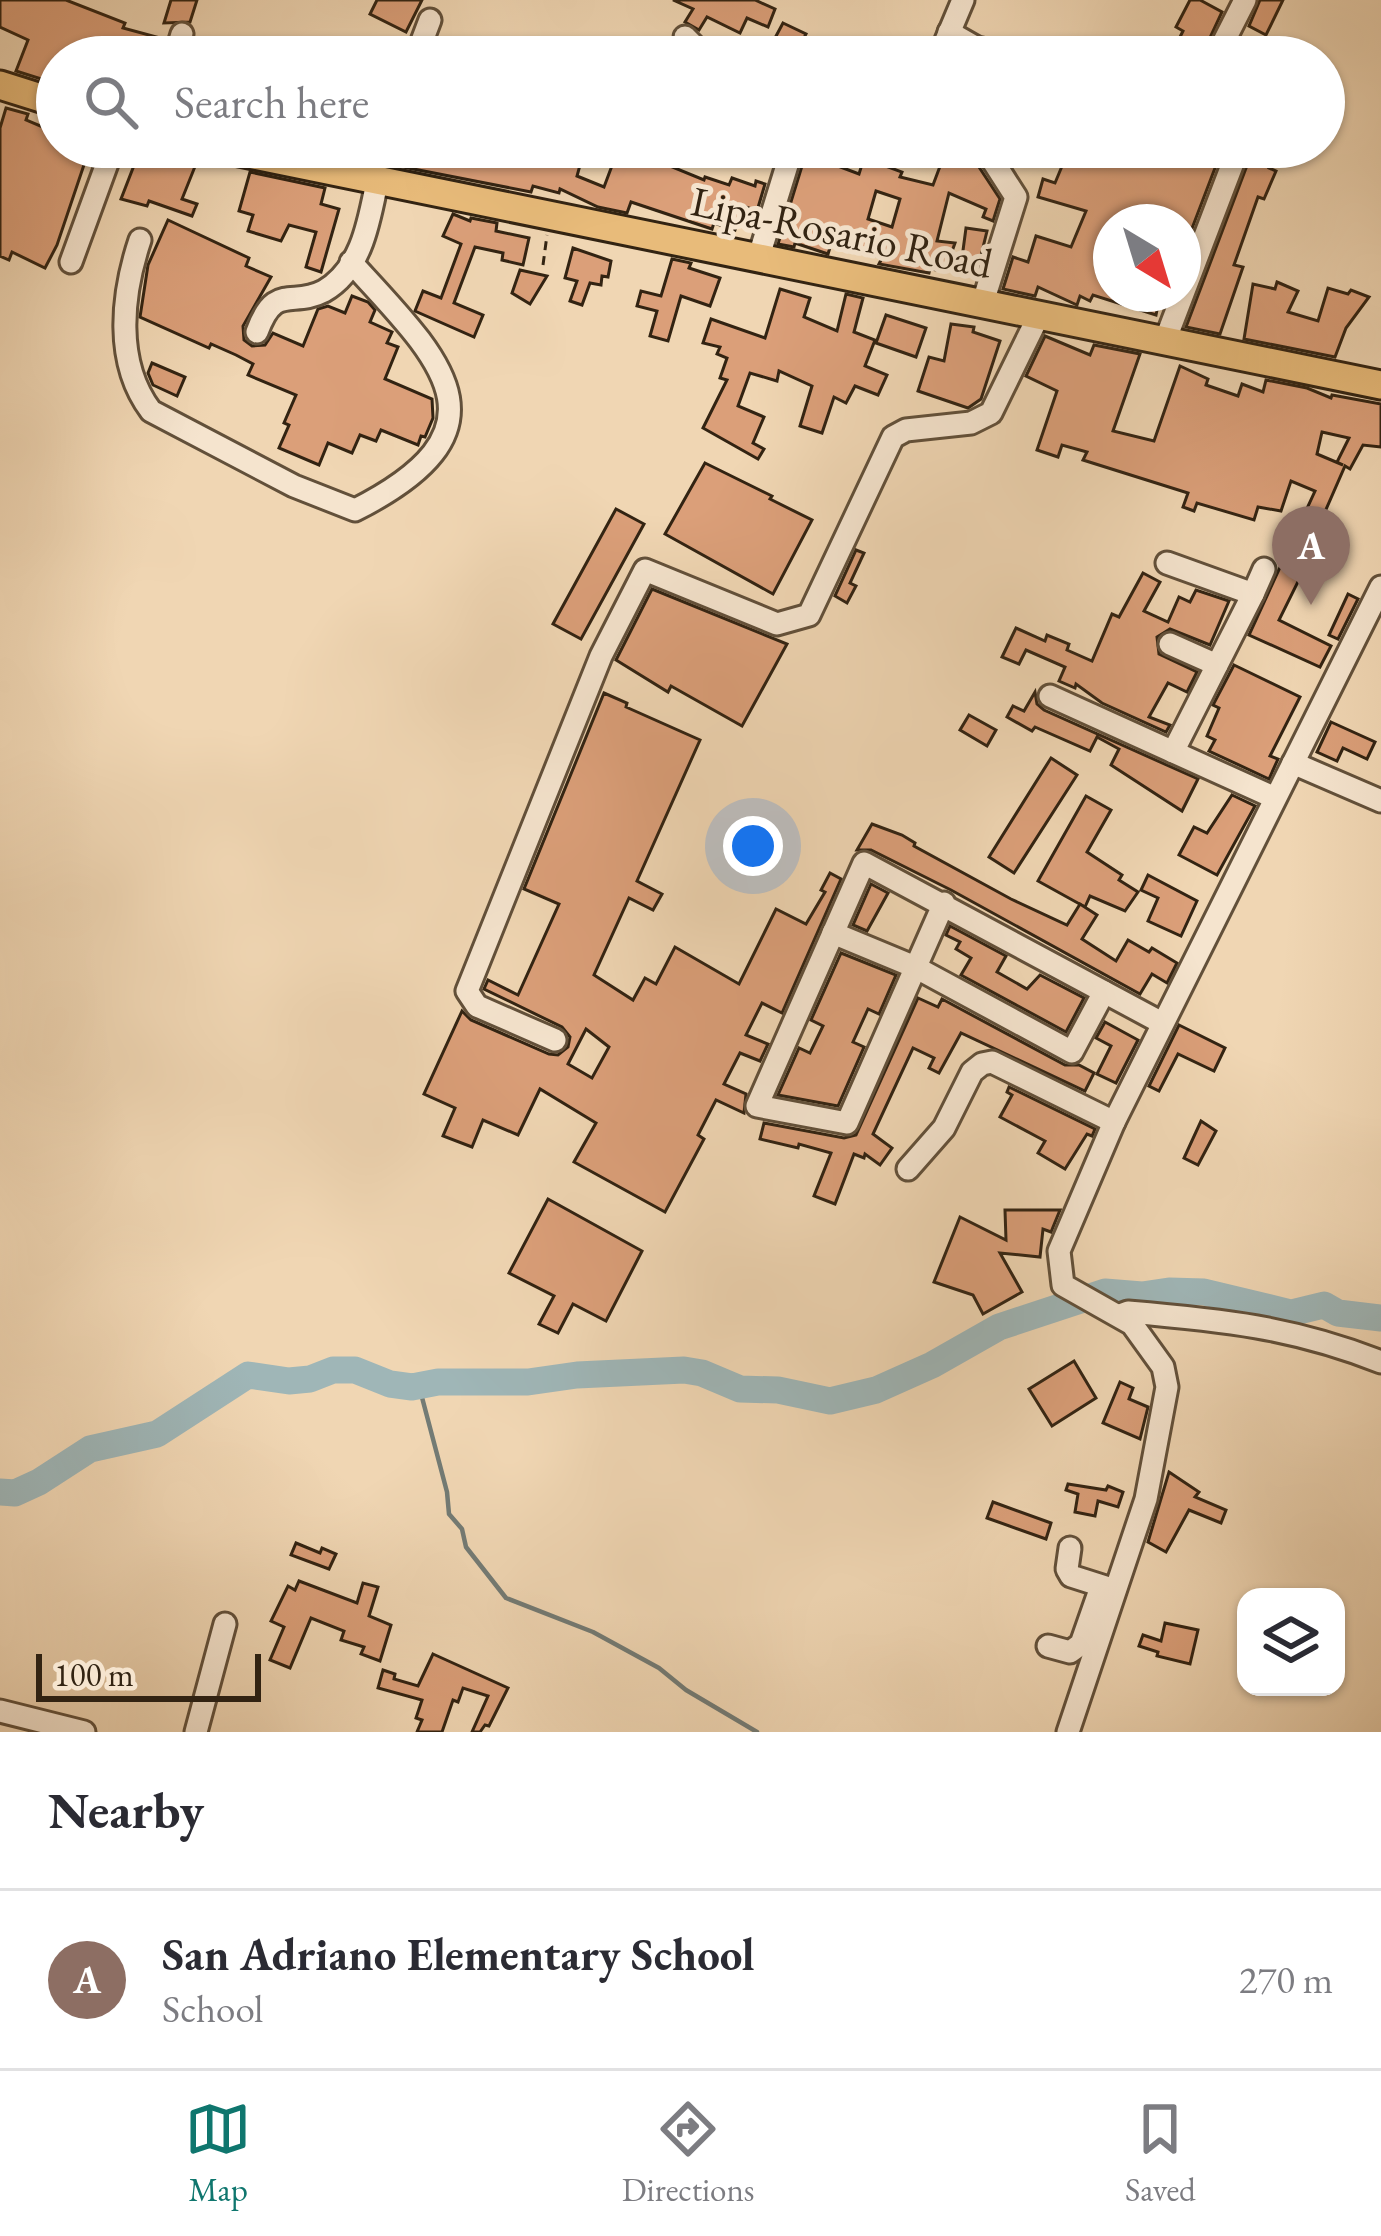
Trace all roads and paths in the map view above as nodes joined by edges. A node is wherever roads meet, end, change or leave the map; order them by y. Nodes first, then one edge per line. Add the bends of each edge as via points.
1 (963, 0) edge
2 (1245, 0) edge
3 (430, 20) dead end
4 (949, 32) junction
5 (424, 36) edge
6 (947, 36) edge
7 (956, 36) edge
8 (1227, 36) edge
9 (0, 85) edge
10 (36, 96) edge
11 (105, 168) edge
12 (314, 168) edge
13 (374, 168) edge
14 (781, 168) edge
15 (997, 168) edge
16 (1231, 168) edge
17 (371, 180) junction
18 (550, 216) junction
19 (140, 240) dead end
20 (758, 256) junction
21 (71, 262) dead end
22 (351, 262) junction
23 (543, 265) dead end
24 (983, 302) junction
25 (1038, 317) junction
26 (257, 332) dead end
27 (1165, 341) junction
28 (1381, 385) edge
29 (1167, 563) dead end
30 (1264, 569) dead end
31 (1381, 587) edge
32 (1252, 594) junction
33 (1170, 644) dead end
34 (1216, 665) junction
35 (1050, 696) dead end
36 (1173, 752) junction
37 (1293, 763) junction
38 (1275, 799) junction
39 (1381, 801) edge
40 (944, 903) junction
41 (833, 933) junction
42 (915, 968) junction
43 (1104, 992) junction
44 (1162, 1023) junction
45 (555, 1040) dead end
46 (1114, 1121) junction
47 (908, 1169) dead end
48 (1112, 1310) junction
49 (1381, 1362) edge
50 (1070, 1548) dead end
51 (1108, 1589) junction
52 (225, 1624) dead end
53 (1048, 1646) dead end
54 (0, 1712) edge
55 (84, 1732) edge
56 (196, 1732) edge
57 (1068, 1732) edge

1 - 4 street
2 - 8 street
3 - 5 street
4 - 6 street
4 - 7 street
9 - 10 main road
11 - 21 street
12 - 17 main road, Lipa-Rosario Road
13 - 17 street
14 - 20 street
15 - 24 street via 1016,197
16 - 27 street
17 - 18 main road, Lipa-Rosario Road
17 - 22 street via 365,238
18 - 20 main road, Lipa-Rosario Road
18 - 23 path
19 - 22 street via 126,281 125,336 151,411 355,510 418,468 453,409 425,343
20 - 24 main road, Lipa-Rosario Road
22 - 26 street via 318,294 282,298 264,312
24 - 25 main road, Lipa-Rosario Road
25 - 27 main road, Lipa-Rosario Road
25 - 45 street via 991,413 892,436 808,614 777,624 645,570 601,656 467,992 477,1006
27 - 28 main road, Lipa-Rosario Road
29 - 32 street
30 - 32 street
31 - 37 street
32 - 34 street
33 - 34 street
34 - 36 street
35 - 36 street
36 - 38 street
37 - 38 street
37 - 39 street
38 - 44 street
40 - 41 street via 865,862
40 - 42 street
40 - 43 street
41 - 42 street
41 - 42 street via 757,1106 847,1123
42 - 43 street via 1072,1052
43 - 44 street
44 - 46 street
46 - 47 street via 982,1064 944,1129
46 - 48 street via 1058,1251 1063,1285
48 - 49 street via 1248,1322
48 - 51 street via 1144,1337 1167,1387 1146,1499
50 - 51 street via 1071,1576
51 - 53 street via 1081,1644 1070,1652
51 - 57 street
52 - 56 street
54 - 55 street

